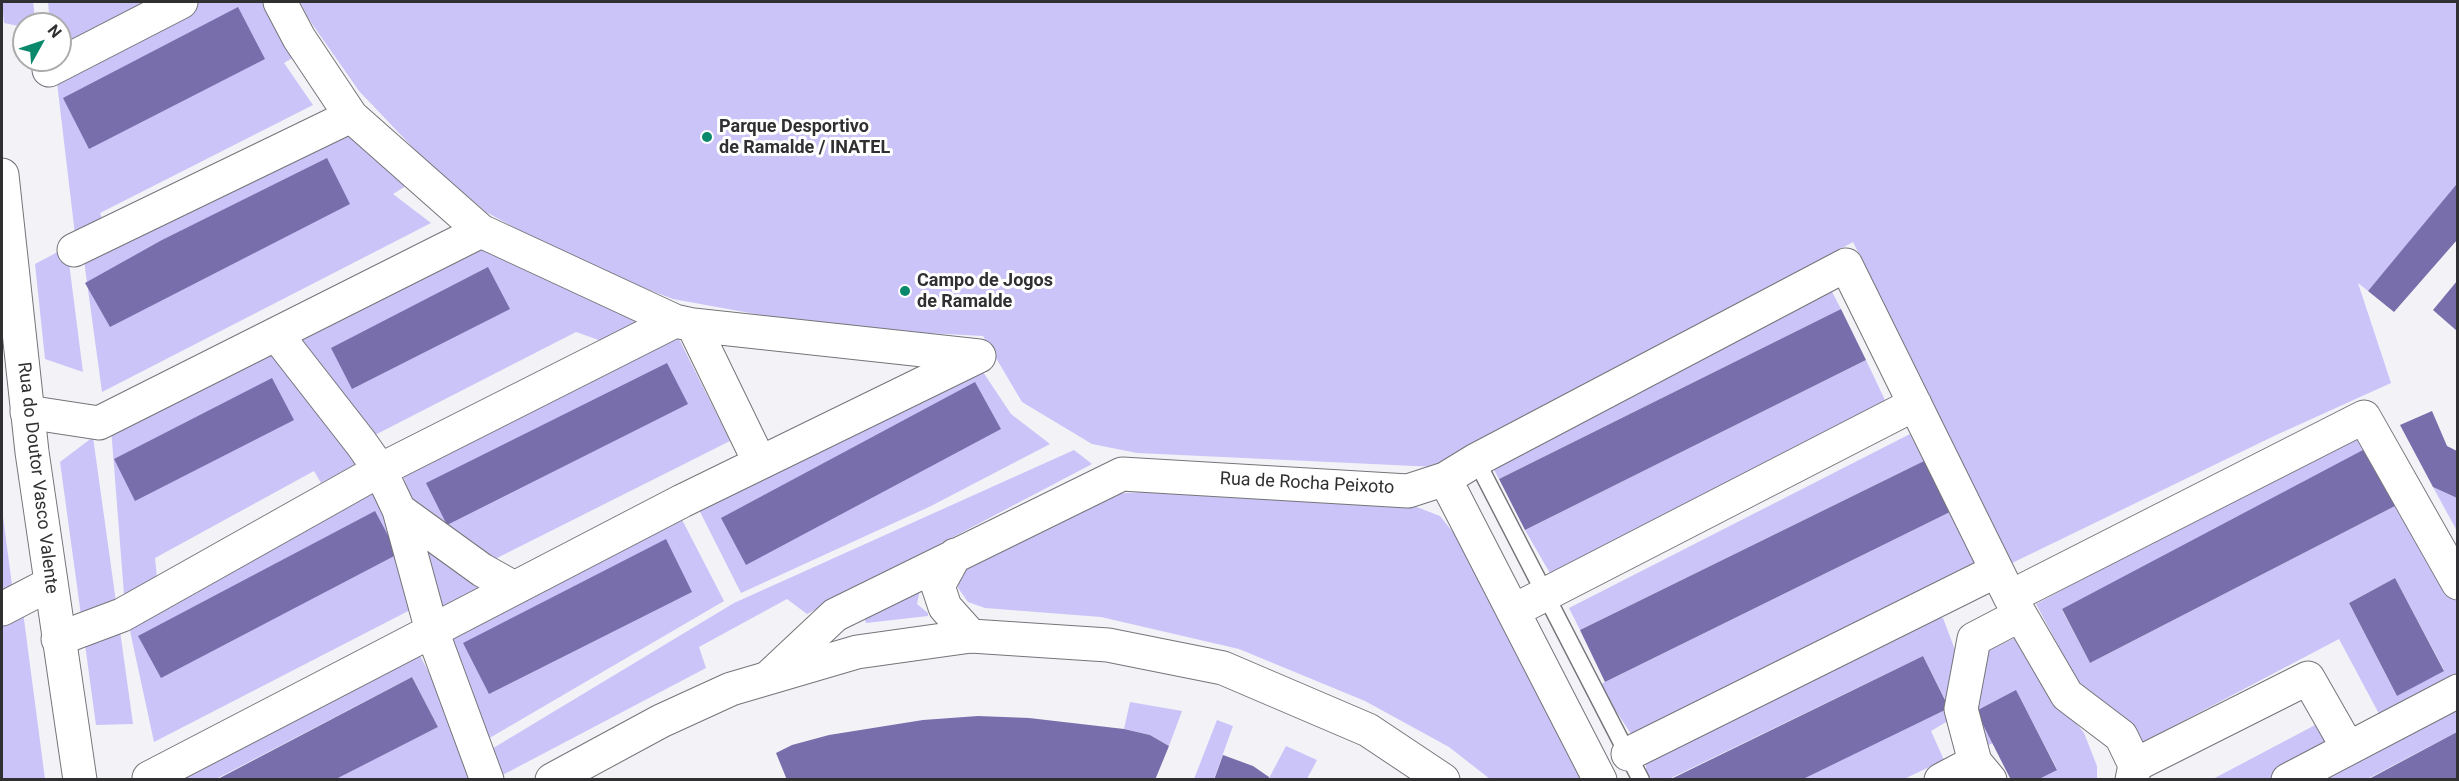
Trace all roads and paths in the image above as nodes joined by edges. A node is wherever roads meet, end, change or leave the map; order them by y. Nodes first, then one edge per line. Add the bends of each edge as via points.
1 (181, 2) edge
2 (280, 2) edge
3 (72, 58) edge
4 (351, 116) junction
5 (2, 175) edge
6 (481, 231) junction
7 (74, 250) dead end
8 (684, 323) junction
9 (276, 334) junction
10 (10, 336) edge
11 (1915, 404) junction
12 (27, 412) junction
13 (1476, 460) junction
14 (760, 463) junction
15 (380, 470) junction
16 (1445, 479) junction
17 (399, 510) junction
18 (955, 555) junction
19 (2457, 583) edge
20 (50, 584) junction
21 (514, 588) junction
22 (1546, 593) junction
23 (1951, 594) junction
24 (2008, 594) junction
25 (2, 609) edge
26 (1513, 611) junction
27 (432, 631) junction
28 (971, 636) junction
29 (58, 639) junction
30 (1974, 639) junction
31 (770, 676) junction
32 (2457, 692) edge
33 (2348, 748) junction
34 (1634, 767) edge
35 (1982, 771) edge
36 (2133, 772) edge
37 (149, 778) dead end
38 (80, 780) edge
39 (487, 780) edge
40 (552, 780) edge
41 (1443, 780) edge
42 (1600, 780) edge
43 (1941, 780) edge
44 (2288, 780) edge

1 - 3 street
2 - 4 street
4 - 6 street
4 - 7 street
5 - 10 street, Rua do Doutor Vasco Valente
6 - 8 street
6 - 9 street
8 - 14 street
8 - 14 street via 979,356
8 - 15 street
9 - 12 street via 99,423
9 - 15 street
10 - 12 street, Rua do Doutor Vasco Valente
11 - 13 street, Rua de Rocha Peixoto via 1846,265
11 - 22 street
11 - 24 street
12 - 20 street, Rua do Doutor Vasco Valente
13 - 16 street, Rua de Rocha Peixoto
13 - 22 lane
14 - 21 street
15 - 17 street
15 - 29 street via 122,615
16 - 18 street, Rua de Rocha Peixoto via 1408,490 1122,474
16 - 26 street
17 - 21 street via 482,570
17 - 27 street
18 - 28 street via 938,586 945,608
18 - 31 street, Rua de Rocha Peixoto via 835,615
19 - 24 street via 2364,417
20 - 25 street
20 - 29 street, Rua do Doutor Vasco Valente
21 - 27 street
22 - 26 street
22 - 34 lane
23 - 24 street
23 - 30 street
23 - 34 street
24 - 30 street
24 - 36 street via 2067,695 2121,736
26 - 42 street
27 - 37 street
27 - 39 street
28 - 31 street, Rua de Rocha Peixoto via 857,652
28 - 41 street, Rua de Rocha Peixoto via 1108,645 1223,668 1368,730
29 - 38 street, Rua do Doutor Vasco Valente
30 - 35 street via 1961,709
31 - 40 street, Rua de Rocha Peixoto via 661,721
32 - 33 street
33 - 36 street via 2308,678
33 - 44 street
35 - 43 street

